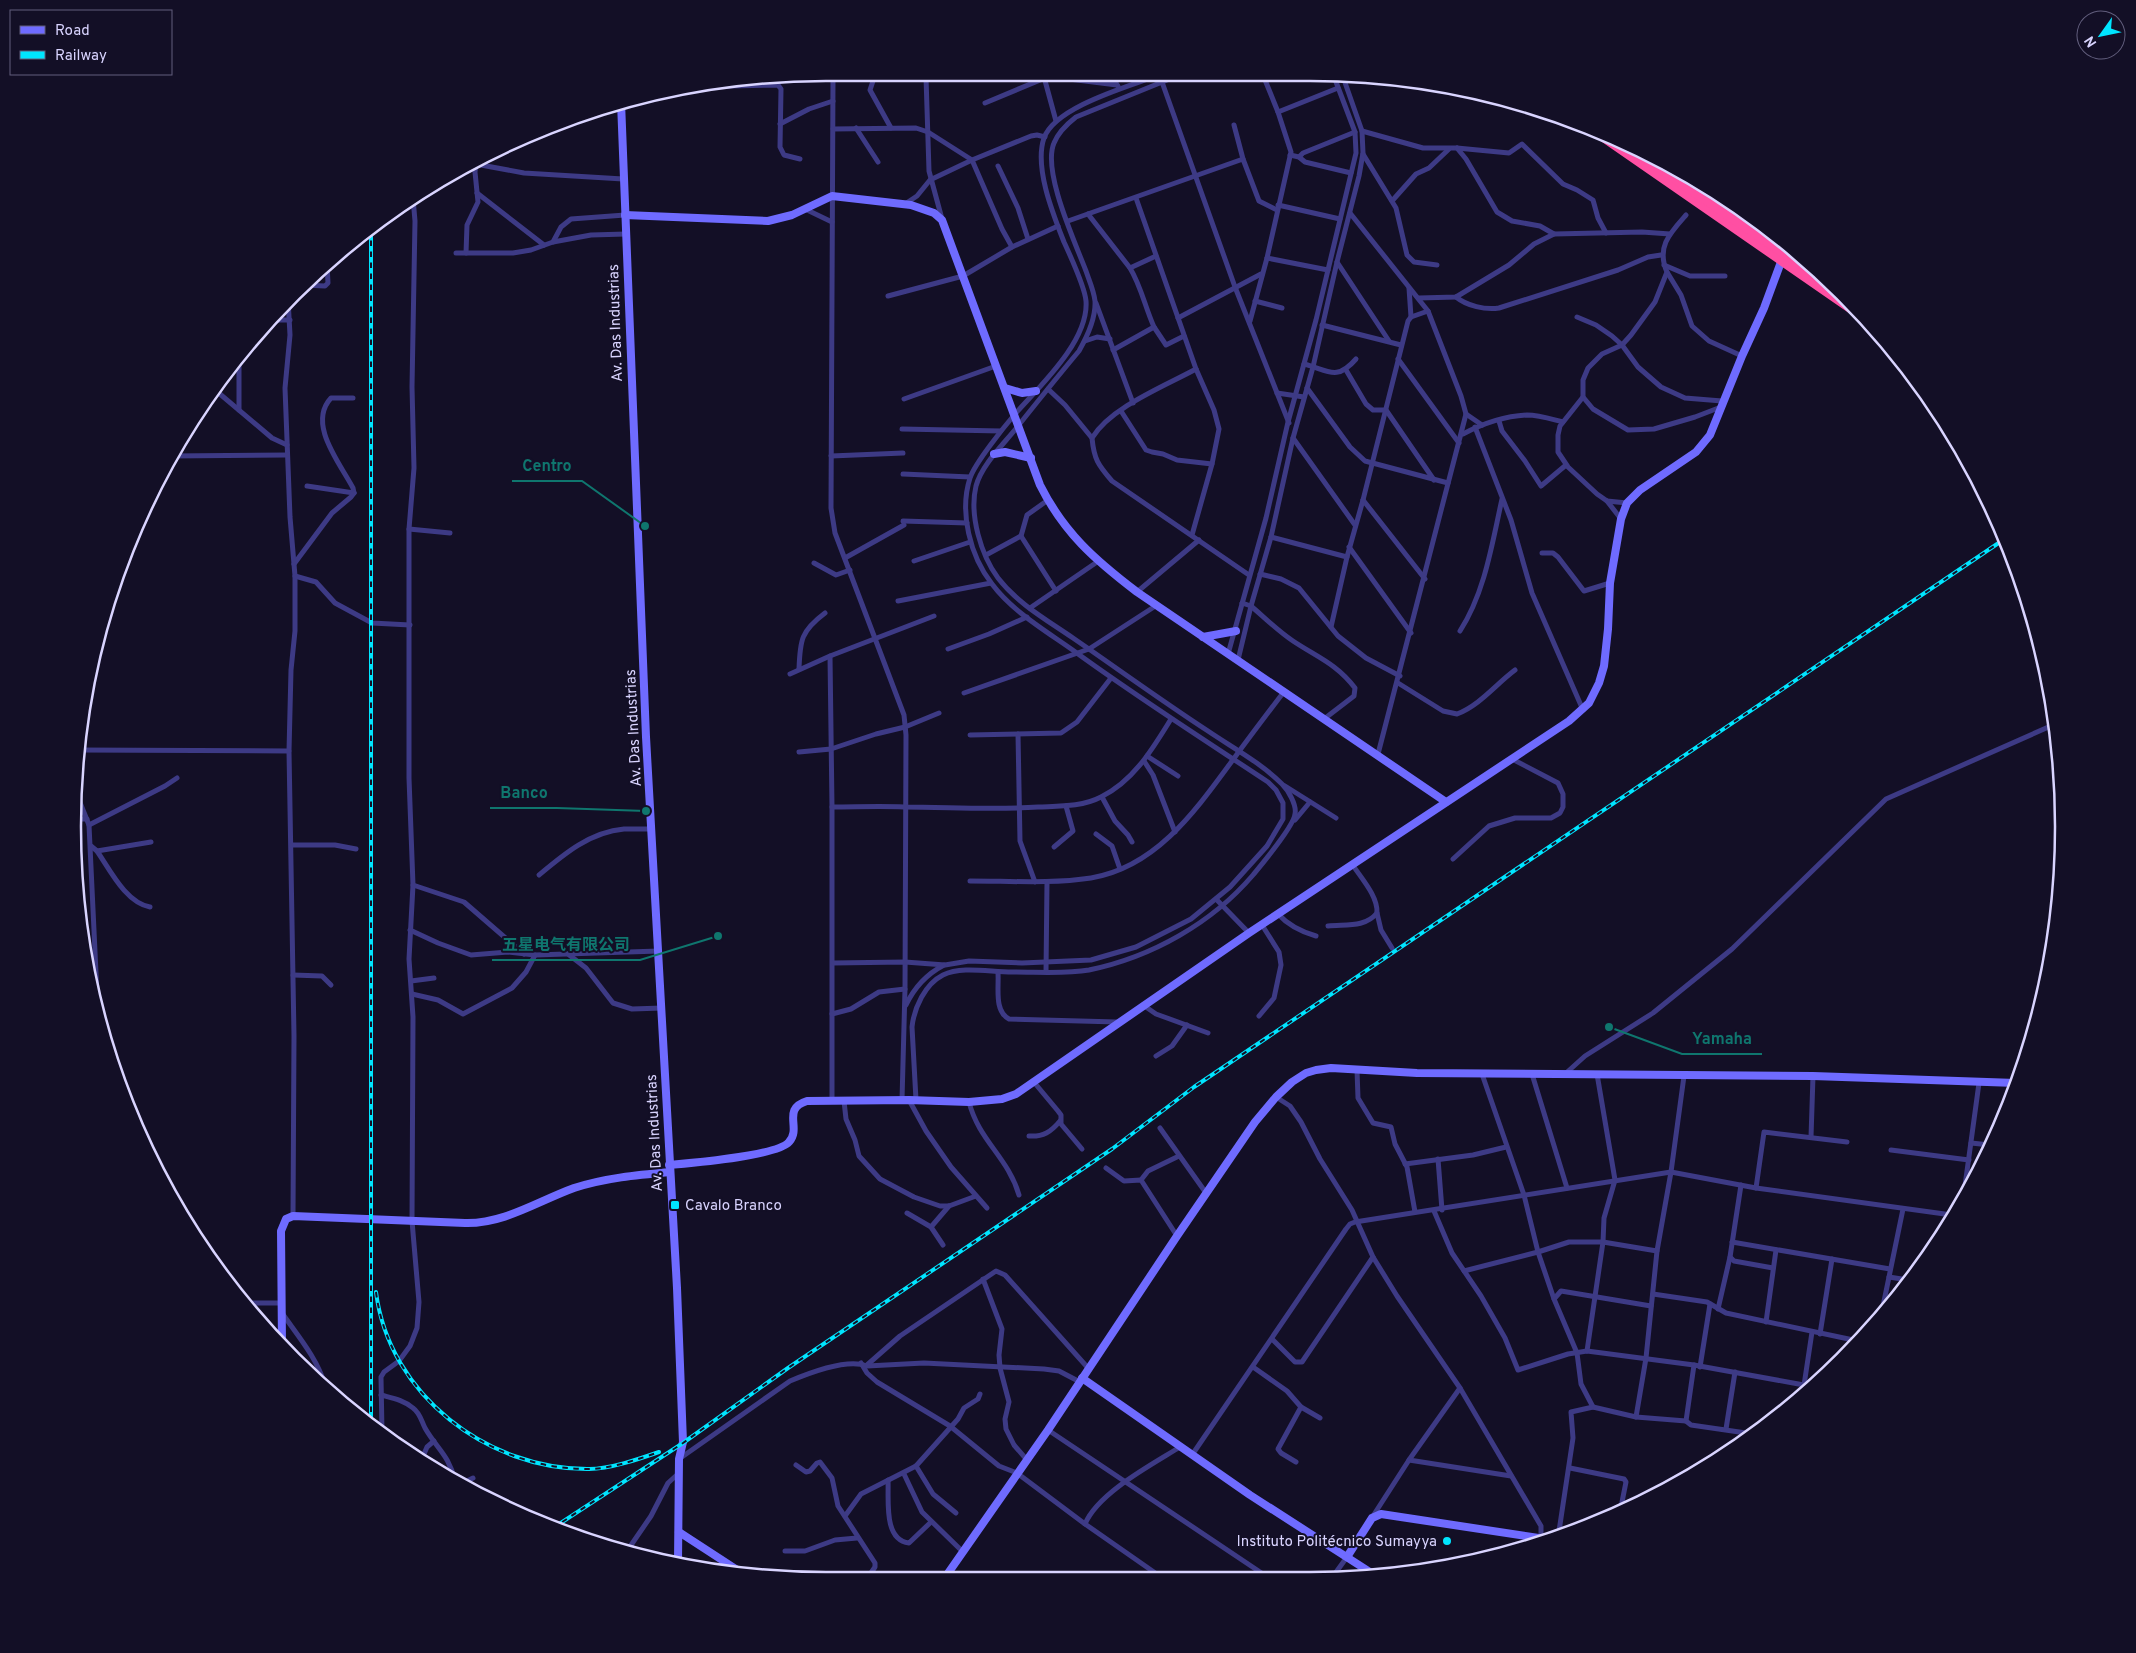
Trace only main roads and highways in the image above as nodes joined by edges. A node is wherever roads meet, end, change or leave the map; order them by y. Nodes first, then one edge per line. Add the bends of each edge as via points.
1 (1621, 150) edge
2 (1667, 173) edge
3 (1794, 260) edge
4 (1832, 296) edge

1 - 4 highway
2 - 3 highway

